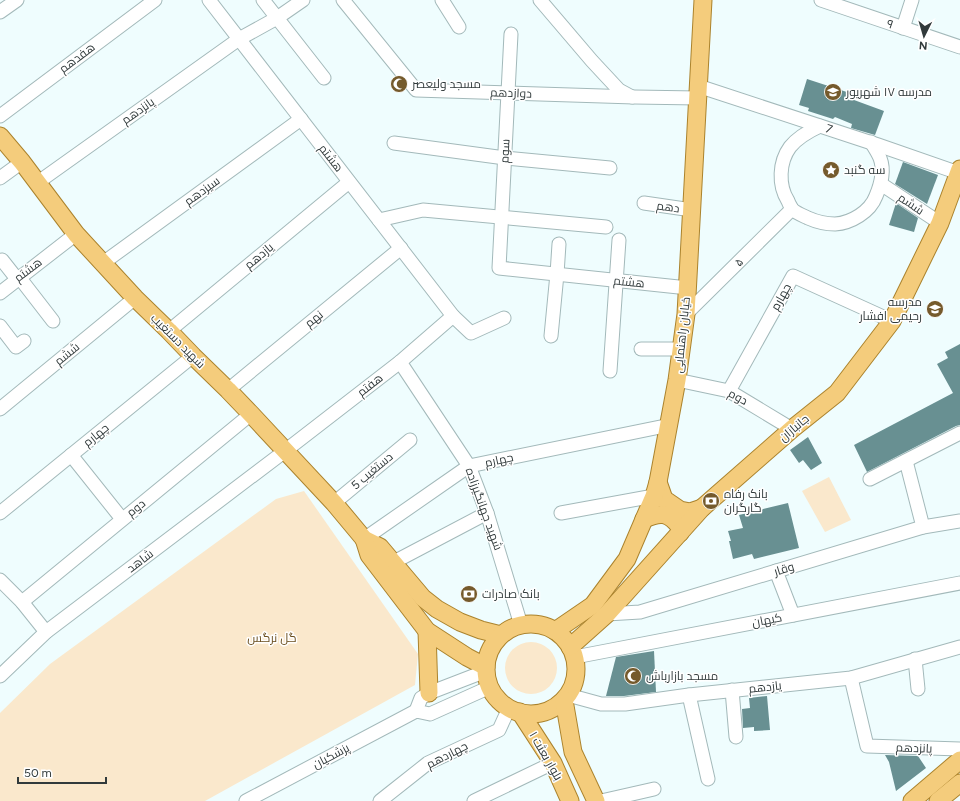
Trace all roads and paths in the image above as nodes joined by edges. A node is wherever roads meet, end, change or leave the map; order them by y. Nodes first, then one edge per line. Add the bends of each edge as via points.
1 (17, 0) edge
2 (155, 0) edge
3 (209, 0) edge
4 (263, 0) edge
5 (303, 0) edge
6 (343, 0) edge
7 (442, 0) edge
8 (540, 0) edge
9 (703, 0) edge
10 (912, 0) edge
11 (828, 1) edge
12 (0, 12) edge
13 (277, 18) junction
14 (459, 27) dead end
15 (903, 28) junction
16 (511, 34) dead end
17 (239, 39) junction
18 (960, 47) edge
19 (324, 78) dead end
20 (698, 92) junction
21 (508, 93) junction
22 (634, 97) junction
23 (0, 116) edge
24 (301, 119) junction
25 (820, 126) junction
26 (0, 136) edge
27 (871, 142) junction
28 (394, 143) dead end
29 (505, 158) junction
30 (22, 162) junction
31 (610, 168) dead end
32 (959, 171) edge
33 (0, 178) edge
34 (349, 182) junction
35 (37, 183) junction
36 (881, 184) junction
37 (644, 203) dead end
38 (792, 209) junction
39 (692, 210) junction
40 (502, 218) junction
41 (379, 220) junction
42 (940, 223) junction
43 (606, 227) dead end
44 (76, 234) junction
45 (619, 240) dead end
46 (559, 244) dead end
47 (401, 248) junction
48 (2, 260) dead end
49 (102, 263) junction
50 (499, 268) joint
51 (557, 274) junction
52 (18, 278) junction
53 (617, 281) junction
54 (688, 288) junction
55 (0, 292) edge
56 (135, 298) junction
57 (686, 314) junction
58 (453, 316) junction
59 (504, 318) dead end
60 (892, 320) junction
61 (53, 321) dead end
62 (0, 326) edge
63 (169, 331) junction
64 (551, 336) dead end
65 (24, 341) dead end
66 (641, 349) dead end
67 (682, 349) junction
68 (193, 356) junction
69 (400, 362) junction
70 (610, 371) dead end
71 (677, 380) junction
72 (228, 390) junction
73 (729, 391) junction
74 (0, 409) edge
75 (251, 414) junction
76 (670, 425) junction
77 (792, 429) junction
78 (960, 433) edge
79 (410, 440) dead end
80 (285, 451) junction
81 (71, 455) junction
82 (906, 460) junction
83 (469, 466) junction
84 (870, 479) dead end
85 (656, 489) junction
86 (334, 503) junction
87 (702, 508) junction
88 (0, 513) edge
89 (487, 513) junction
90 (561, 513) dead end
91 (122, 519) junction
92 (644, 519) junction
93 (960, 521) edge
94 (923, 526) junction
95 (680, 533) junction
96 (364, 539) junction
97 (394, 562) junction
98 (776, 571) junction
99 (960, 583) edge
100 (3, 588) edge
101 (22, 602) junction
102 (607, 614) junction
103 (793, 615) junction
104 (522, 625) junction
105 (555, 630) junction
106 (427, 631) junction
107 (46, 632) junction
108 (501, 635) junction
109 (960, 647) edge
110 (573, 652) junction
111 (915, 660) junction
112 (488, 675) junction
113 (0, 676) edge
114 (851, 678) junction
115 (918, 689) dead end
116 (732, 690) junction
117 (429, 693) junction
118 (689, 695) junction
119 (566, 697) junction
120 (514, 710) junction
121 (416, 711) junction
122 (736, 737) dead end
123 (960, 749) edge
124 (960, 760) edge
125 (553, 763) junction
126 (708, 779) dead end
127 (960, 783) edge
128 (654, 789) dead end
129 (246, 801) edge
130 (380, 801) edge
131 (474, 801) edge
132 (570, 801) edge
133 (596, 801) edge
134 (601, 801) edge
135 (912, 801) edge
136 (938, 801) edge

1 - 12 street
2 - 23 street, هفدهم
3 - 17 street, هشتم
4 - 13 street
5 - 13 street
6 - 21 street, دوازدهم via 416,90
7 - 14 street
8 - 22 street via 619,90
9 - 20 main road, خیابان راهنمایی
10 - 15 street
11 - 15 street, ۹
13 - 17 street
13 - 19 street
15 - 18 street, ۹
16 - 21 street, سوم
17 - 24 street, هشتم
17 - 35 street, پانزدهم
20 - 22 street, دوازدهم
20 - 25 street, 7
20 - 39 main road, خیابان راهنمایی
21 - 22 street, دوازدهم
21 - 29 street, سوم
24 - 34 street, هشتم
24 - 49 street, سیزدهم
25 - 27 street, 7
25 - 38 street via 802,135 790,147 783,162 780,178 784,195
26 - 30 main road, شهید دستغیب
27 - 32 street, 7
27 - 36 street via 880,158
28 - 29 street
29 - 31 street
29 - 40 street, سوم
30 - 33 street
30 - 35 main road, شهید دستغیب
32 - 42 main road, جانبازان
34 - 41 street, هشتم
34 - 63 street, یازدهم
35 - 44 main road, شهید دستغیب
36 - 38 street via 875,199 865,212 851,220 835,224 819,222
36 - 42 street, ششم
37 - 39 street, دهم
38 - 57 street, ۵
39 - 54 main road, خیابان راهنمایی
40 - 41 street via 423,210
40 - 43 street
40 - 50 street, سوم
41 - 47 street, هشتم
42 - 60 main road, جانبازان
44 - 49 main road, شهید دستغیب
44 - 52 street, هشتم
45 - 53 street
46 - 51 street
47 - 58 street, هشتم
47 - 72 street, نهم
48 - 52 street
49 - 56 main road, شهید دستغیب
50 - 51 street, هشتم
51 - 53 street, هشتم
51 - 64 street
52 - 55 street, هشتم
52 - 61 street
53 - 54 street, هشتم
53 - 70 street
54 - 57 main road, خیابان راهنمایی
56 - 63 main road, شهید دستغیب
56 - 74 street, ششم
57 - 67 main road, خیابان راهنمایی
58 - 59 street, هشتم via 471,333
58 - 69 street, هفتم
60 - 73 street, چهارم via 793,276
60 - 77 main road, جانبازان via 837,393
62 - 65 street via 16,347
63 - 68 main road, شهید دستغیب
66 - 67 street
67 - 71 main road, خیابان راهنمایی
68 - 72 main road, شهید دستغیب
68 - 81 street, چهارم
69 - 80 street, هفتم
69 - 83 street, شهید جهانگیرزاده
71 - 73 street, دوم
71 - 76 main road, خیابان راهنمایی
72 - 75 main road, شهید دستغیب
73 - 77 street, دوم
75 - 80 main road, شهید دستغیب
75 - 91 street, دوم
76 - 83 street, چهارم
76 - 85 main road, خیابان راهنمایی
77 - 87 main road, جانبازان
78 - 82 street
79 - 86 street, دستغیب 5
80 - 86 main road, شهید دستغیب
80 - 107 street, شاهد
81 - 88 street, چهارم
81 - 91 street
82 - 84 street
82 - 94 street
83 - 89 street, شهید جهانگیرزاده
83 - 96 street
85 - 87 main road via 664,499 680,510 690,512
85 - 90 street
85 - 92 main road, خیابان راهنمایی
86 - 96 main road, شهید دستغیب
87 - 95 main road, جانبازان
89 - 97 street
89 - 104 street, شهید جهانگیرزاده
91 - 101 street, دوم
92 - 95 main road via 661,514 668,516 680,527
92 - 105 main road, خیابان راهنمایی via 627,559 593,604
93 - 94 street, وقار
94 - 98 street, وقار
95 - 102 main road, جانبازان
96 - 97 main road via 380,547
96 - 106 main road via 369,555
97 - 108 main road via 423,598 437,609 460,622
98 - 102 street, وقار via 640,612
98 - 103 street
99 - 103 street, کیهان
100 - 101 street
101 - 107 street
102 - 110 main road, جانبازان
103 - 110 street, کیهان
104 - 105 main road via 533,624
104 - 108 main road
105 - 110 main road
106 - 112 main road via 467,657
106 - 117 main road
107 - 113 street, شاهد
108 - 112 main road via 489,653
109 - 111 street, یازدهم
110 - 119 main road via 576,677
111 - 114 street, یازدهم
111 - 115 street
112 - 117 street
112 - 120 main road via 495,695
112 - 121 street, پزشکیان via 430,714
114 - 116 street, یازدهم
114 - 123 street, پانزدهم via 867,746
116 - 118 street, یازدهم
116 - 122 street
117 - 121 street via 421,698
118 - 119 street, یازدهم via 625,704 601,704
118 - 126 street
119 - 120 main road via 555,707 544,712 532,714
119 - 133 main road, بلوار بعثت ۱ via 573,752
120 - 125 main road, بلوار بعثت ۱
120 - 130 street, چهاردهم via 499,730 428,763
121 - 129 street, پزشکیان
124 - 135 main road
125 - 131 street
125 - 132 main road, بلوار بعثت ۱
127 - 136 main road
128 - 134 street

